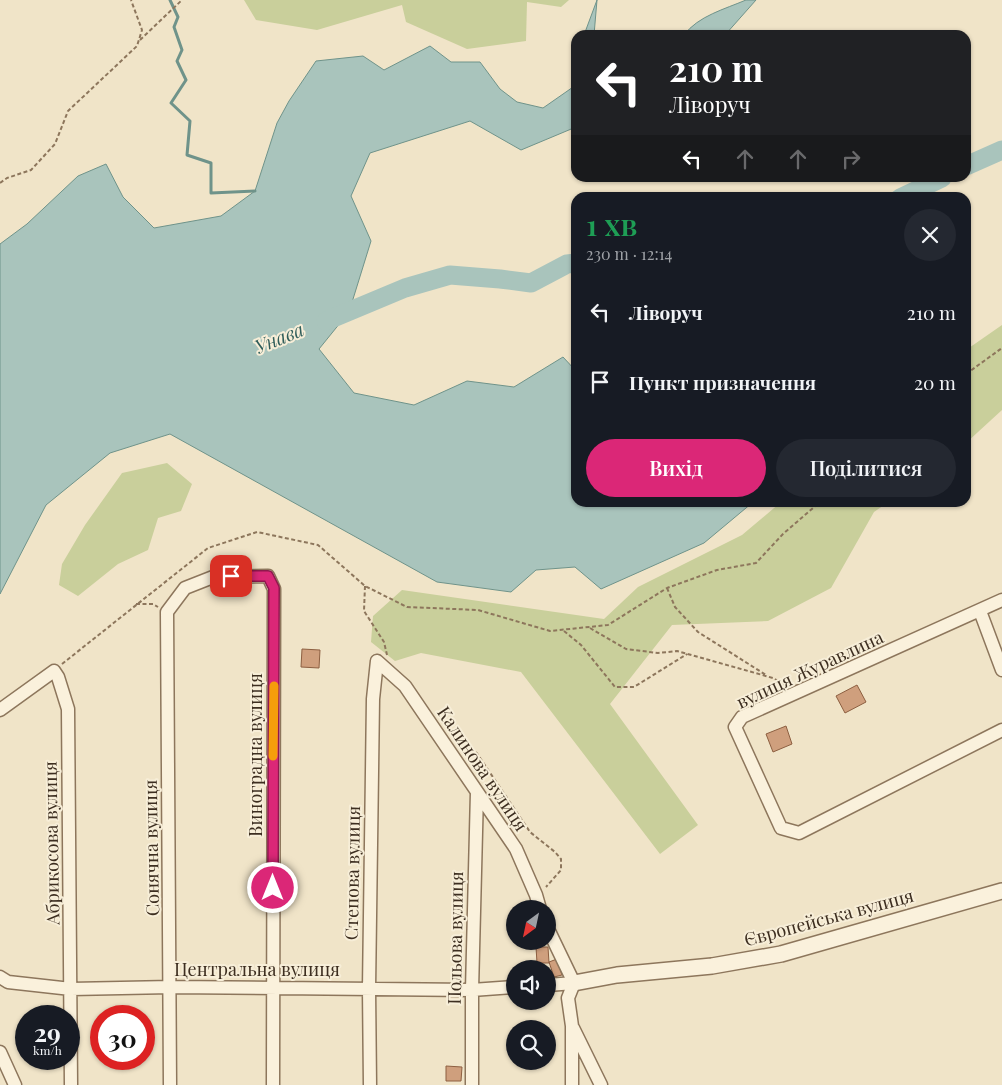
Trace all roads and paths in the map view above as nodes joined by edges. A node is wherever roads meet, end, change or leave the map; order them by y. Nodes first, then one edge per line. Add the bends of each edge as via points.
1 (131, 0) edge
2 (182, 0) edge
3 (138, 42) junction
4 (0, 183) edge
5 (1002, 348) edge
6 (971, 370) edge
7 (814, 507) edge
8 (667, 588) junction
9 (1002, 600) edge
10 (136, 604) dead end
11 (980, 611) junction
12 (167, 612) junction
13 (589, 627) junction
14 (563, 630) junction
15 (688, 654) junction
16 (377, 661) joint
17 (1002, 670) edge
18 (391, 673) junction
19 (768, 677) junction
20 (796, 693) junction
21 (0, 710) edge
22 (1002, 730) edge
23 (476, 752) dead end
24 (477, 792) junction
25 (1002, 891) edge
26 (536, 895) junction
27 (537, 900) edge
28 (556, 946) edge
29 (0, 977) edge
30 (574, 983) junction
31 (556, 984) edge
32 (171, 987) junction
33 (272, 988) junction
34 (506, 988) edge
35 (71, 989) junction
36 (369, 989) junction
37 (472, 990) junction
38 (572, 1026) junction
39 (0, 1052) edge
40 (15, 1085) edge
41 (71, 1085) edge
42 (170, 1085) edge
43 (273, 1085) edge
44 (370, 1085) edge
45 (472, 1085) edge
46 (572, 1085) edge
47 (601, 1085) edge

1 - 3 path via 142,30
2 - 3 path
3 - 4 path via 68,111 54,144 31,170
5 - 6 path
7 - 8 path via 756,563 717,570
8 - 13 path via 608,625
8 - 19 path via 675,607 698,632
9 - 11 street, вулиця Журавлина
10 - 12 path via 153,604
11 - 17 street
11 - 20 street, вулиця Журавлина
12 - 32 street, Сонячна вулиця
12 - 33 street, Виноградна вулиця via 185,588 213,577 268,576 274,588
13 - 14 path
13 - 15 path via 626,649 677,650
14 - 15 path via 581,645 614,686 634,687
14 - 18 path via 550,631 478,610 406,607 365,586 364,611 384,642
15 - 19 path
16 - 18 street, Калинова вулиця
16 - 36 street, Степова вулиця via 373,699
18 - 24 street, Калинова вулиця via 405,686
19 - 20 path
20 - 22 street, вулиця Журавлина via 742,717 736,727 781,828 799,833
21 - 35 street, Абрикосова вулиця via 54,671 58,677 68,709
23 - 26 path via 530,832 560,859 561,870
24 - 26 street, Калинова вулиця via 516,850
24 - 37 street, Польова вулиця
25 - 30 street, Європейська вулиця via 781,954
26 - 27 street, Калинова вулиця
28 - 30 street
29 - 35 street, Центральна вулиця via 8,982
30 - 31 street
30 - 38 street via 568,998
32 - 33 street, Центральна вулиця
32 - 35 street, Центральна вулиця
32 - 42 street, Сонячна вулиця
33 - 36 street, Центральна вулиця
33 - 43 street, Виноградна вулиця
34 - 37 street, Центральна вулиця
35 - 41 street, Абрикосова вулиця
36 - 37 street, Центральна вулиця
36 - 44 street, Степова вулиця
37 - 45 street, Польова вулиця
38 - 46 street
38 - 47 street
39 - 40 street

